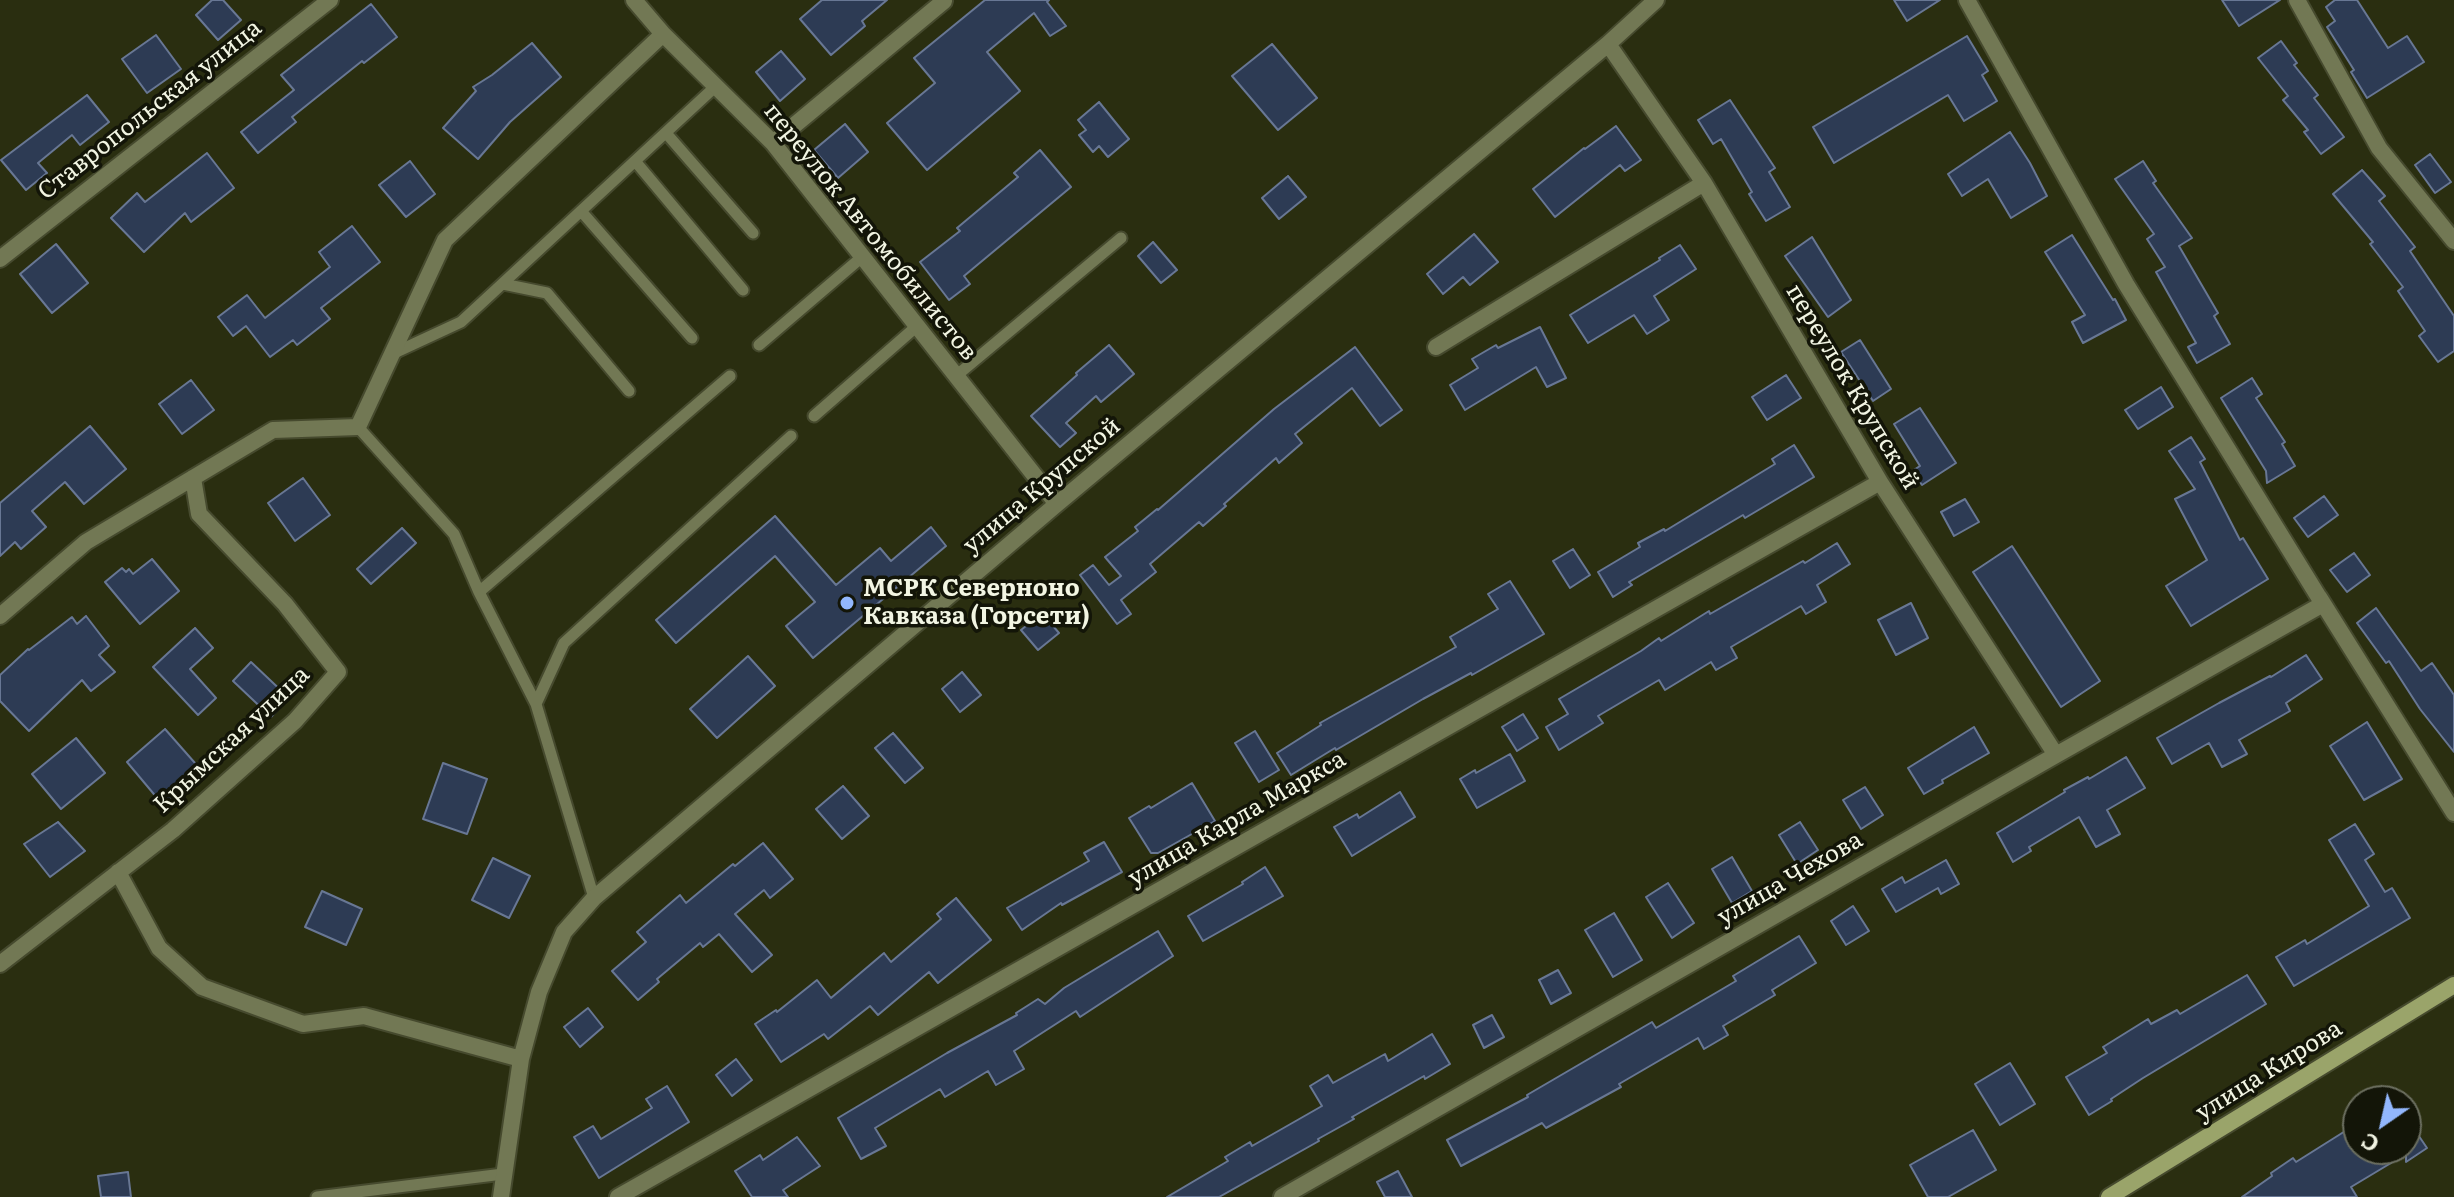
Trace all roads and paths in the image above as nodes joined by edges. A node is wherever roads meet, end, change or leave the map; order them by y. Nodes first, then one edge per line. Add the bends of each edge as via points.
1 (330, 0) edge
2 (634, 0) edge
3 (1656, 0) edge
4 (1967, 0) edge
5 (2297, 0) edge
6 (944, 1) edge
7 (663, 34) junction
8 (1608, 44) junction
9 (716, 86) junction
10 (666, 133) junction
11 (773, 143) junction
12 (635, 161) junction
13 (1704, 183) junction
14 (581, 211) junction
15 (753, 233) dead end
16 (1121, 238) dead end
17 (2454, 241) edge
18 (862, 257) junction
19 (0, 259) edge
20 (503, 284) junction
21 (743, 290) dead end
22 (917, 326) junction
23 (692, 338) dead end
24 (759, 345) dead end
25 (1436, 347) dead end
26 (392, 354) junction
27 (730, 376) dead end
28 (956, 376) junction
29 (629, 391) dead end
30 (814, 416) dead end
31 (358, 427) junction
32 (791, 436) dead end
33 (193, 478) junction
34 (1880, 482) junction
35 (1057, 504) junction
36 (2312, 585) dead end
37 (479, 592) junction
38 (2323, 604) junction
39 (0, 616) edge
40 (536, 704) junction
41 (2056, 755) junction
42 (2454, 813) edge
43 (118, 872) junction
44 (594, 898) junction
45 (0, 964) edge
46 (2454, 985) edge
47 (521, 1059) junction
48 (503, 1174) junction
49 (317, 1197) edge
50 (501, 1197) edge
51 (618, 1197) edge
52 (1282, 1197) edge
53 (2109, 1197) edge

1 - 19 street, Ставропольская улица
2 - 7 street, переулок Автомобилистов
3 - 8 street, улица Крупской
4 - 38 street via 2126,284
5 - 17 street via 2379,148
6 - 11 street
7 - 9 street, переулок Автомобилистов
7 - 26 street via 445,240
8 - 13 street, переулок Крупской
8 - 35 street, улица Крупской
9 - 10 lane
9 - 11 street, переулок Автомобилистов
10 - 12 lane
10 - 15 lane
11 - 18 street, переулок Автомобилистов
12 - 14 lane
12 - 21 lane
13 - 25 street
13 - 34 street, переулок Крупской
14 - 20 lane
14 - 23 lane
16 - 28 lane
18 - 22 street, переулок Автомобилистов
18 - 24 lane
20 - 26 lane via 461,322
20 - 29 lane via 547,293
22 - 28 street, переулок Автомобилистов
22 - 30 lane
26 - 31 street
27 - 37 lane
28 - 35 street, переулок Автомобилистов
31 - 33 street via 273,430
31 - 37 lane via 454,534
32 - 40 lane via 564,643
33 - 39 street via 86,542
33 - 43 street, Крымская улица via 199,514 285,604 338,672 295,721
34 - 41 street, переулок Крупской
34 - 51 street, улица Карла Маркса
35 - 44 street, улица Крупской
36 - 38 street
37 - 40 lane
38 - 41 street, улица Чехова
38 - 42 street
40 - 44 lane
41 - 52 street, улица Чехова
43 - 45 street, Крымская улица
43 - 47 street via 159,948 202,987 303,1024 364,1016
44 - 47 street, улица Крупской via 564,932 539,992
46 - 53 main road, улица Кирова
47 - 48 street, улица Крупской
48 - 49 lane
48 - 50 street, улица Крупской

